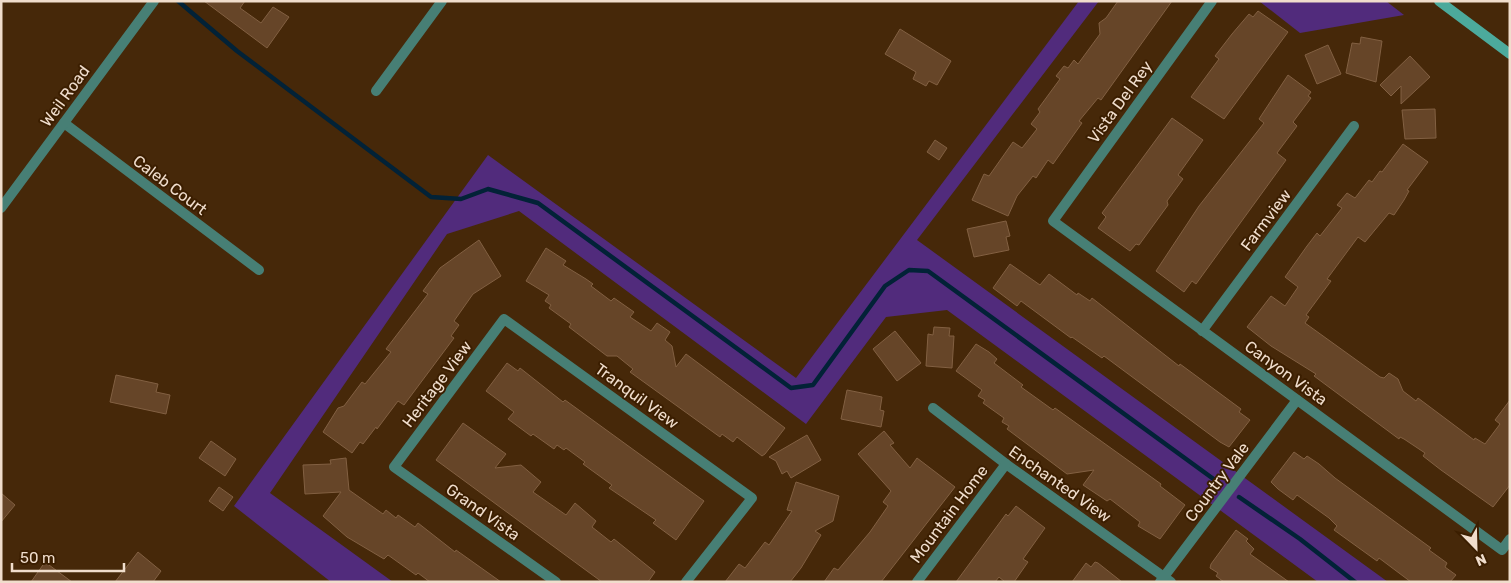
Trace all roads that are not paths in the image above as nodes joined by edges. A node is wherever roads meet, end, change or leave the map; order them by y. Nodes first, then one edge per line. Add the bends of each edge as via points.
1 (154, 1) edge
2 (442, 1) edge
3 (1212, 1) edge
4 (1439, 1) edge
5 (1510, 54) edge
6 (376, 91) dead end
7 (64, 123) junction
8 (1354, 126) dead end
9 (1, 208) edge
10 (1053, 221) joint
11 (259, 270) dead end
12 (504, 319) joint
13 (1202, 331) junction
14 (1297, 400) junction
15 (933, 408) dead end
16 (1006, 464) junction
17 (394, 468) joint
18 (1510, 539) edge
19 (1165, 580) edge
20 (556, 582) edge
21 (686, 582) edge
22 (917, 582) edge

1 - 7 street, Weil Road
2 - 6 street
3 - 10 street, Vista Del Rey
4 - 5 main road
7 - 9 street, Weil Road
7 - 11 street, Caleb Court
8 - 13 street, Farmview
10 - 13 street, Canyon Vista
12 - 17 street, Heritage View
12 - 21 street, Tranquil View via 752,498
13 - 14 street, Canyon Vista
14 - 18 street, Canyon Vista via 1502,550
14 - 19 street, Country Vale
15 - 16 street, Enchanted View
16 - 19 street, Enchanted View
16 - 22 street, Mountain Home
17 - 20 street, Grand Vista

